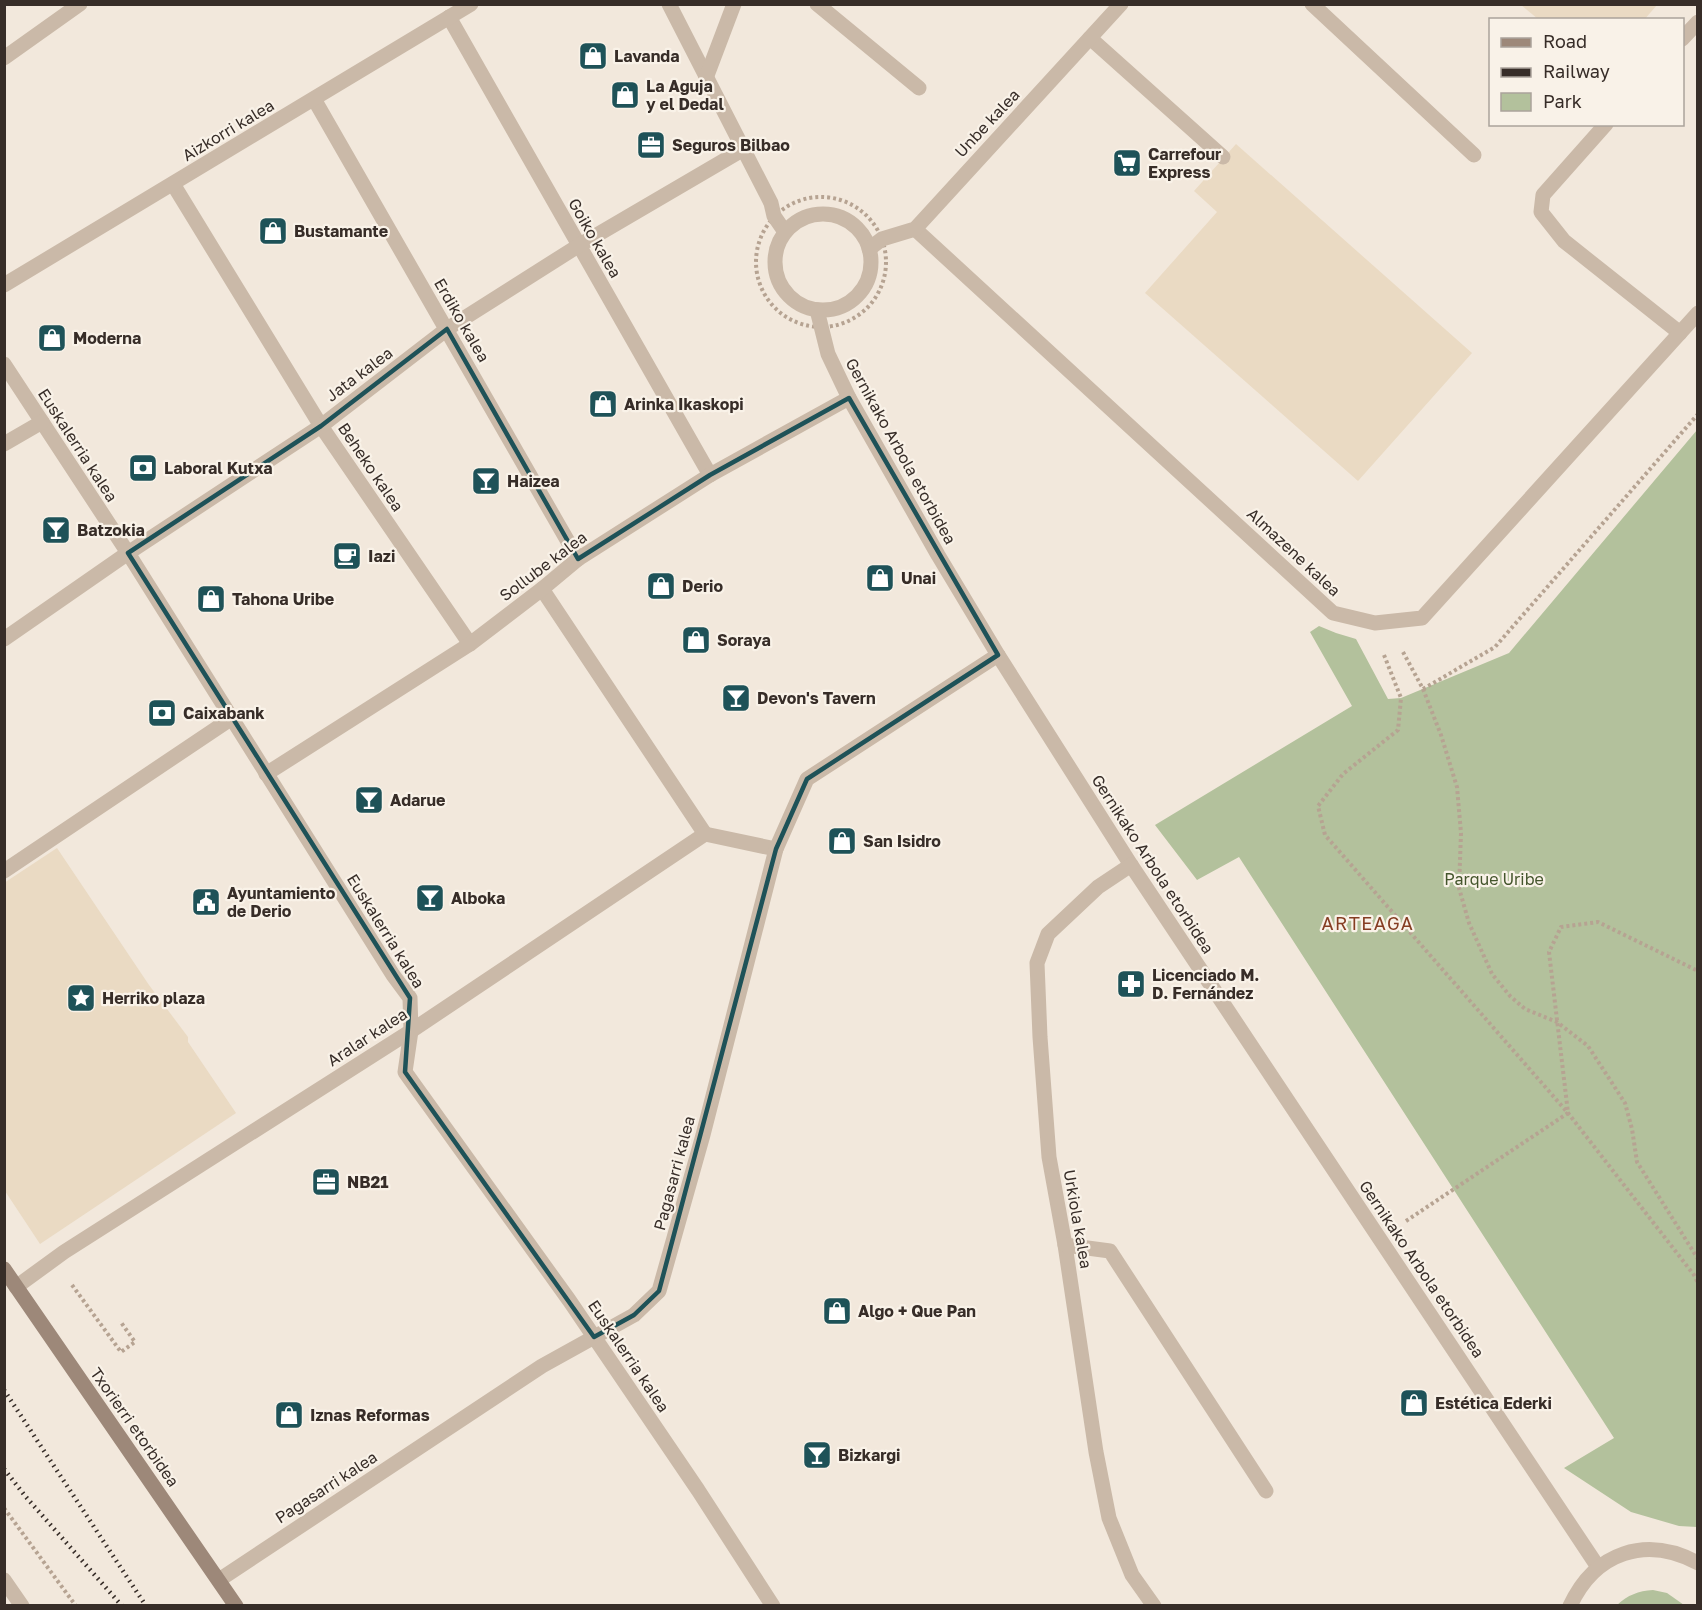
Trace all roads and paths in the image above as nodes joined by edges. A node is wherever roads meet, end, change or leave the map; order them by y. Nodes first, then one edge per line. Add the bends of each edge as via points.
1 (80, 4) edge
2 (471, 4) edge
3 (669, 4) edge
4 (734, 4) edge
5 (818, 4) edge
6 (1120, 4) edge
7 (1312, 4) edge
8 (449, 17) junction
9 (1698, 22) edge
10 (1090, 38) junction
11 (1684, 38) edge
12 (4, 58) edge
13 (706, 78) junction
14 (919, 88) dead end
15 (314, 99) junction
16 (1604, 126) edge
17 (742, 150) junction
18 (1474, 155) dead end
19 (1223, 158) dead end
20 (173, 184) junction
21 (774, 216) junction
22 (915, 228) junction
23 (785, 232) junction
24 (882, 239) junction
25 (578, 246) junction
26 (869, 249) junction
27 (4, 285) edge
28 (817, 310) junction
29 (1698, 314) edge
30 (821, 327) junction
31 (447, 329) junction
32 (1680, 333) junction
33 (4, 364) edge
34 (849, 398) junction
35 (1698, 414) edge
36 (42, 422) junction
37 (321, 426) junction
38 (4, 444) edge
39 (710, 475) junction
40 (128, 553) junction
41 (578, 559) junction
42 (542, 589) junction
43 (1375, 626) junction
44 (4, 639) edge
45 (470, 644) junction
46 (998, 655) junction
47 (1423, 689) junction
48 (232, 718) junction
49 (266, 774) junction
50 (705, 834) junction
51 (776, 849) junction
52 (1131, 865) junction
53 (4, 871) edge
54 (1698, 971) edge
55 (1557, 1022) junction
56 (411, 1031) junction
57 (1568, 1113) junction
58 (1380, 1238) junction
59 (1065, 1245) junction
60 (1698, 1258) edge
61 (54, 1260) junction
62 (4, 1269) edge
63 (1698, 1283) edge
64 (16, 1287) junction
65 (120, 1321) dead end
66 (594, 1337) junction
67 (1266, 1491) dead end
68 (4, 1508) edge
69 (1698, 1563) edge
70 (1598, 1567) junction
71 (4, 1580) edge
72 (219, 1580) junction
73 (22, 1605) edge
74 (76, 1605) edge
75 (236, 1605) edge
76 (773, 1605) edge
77 (1154, 1605) edge
78 (1570, 1605) edge

1 - 12 street
2 - 8 street, Aizkorri kalea
3 - 13 street
4 - 13 street
5 - 14 street
6 - 10 street, Unbe kalea
7 - 18 street
8 - 15 street, Aizkorri kalea
8 - 25 street, Goiko kalea
9 - 11 street
10 - 19 street
10 - 22 street, Unbe kalea
13 - 17 street
15 - 20 street, Aizkorri kalea
15 - 31 street, Erdiko kalea
16 - 32 street via 1543,195 1541,212 1564,241
17 - 21 street
17 - 25 street, Jata kalea
20 - 27 street, Aizkorri kalea
20 - 37 street, Beheko kalea
21 - 23 street
21 - 24 path via 792,203 813,197 835,198 855,206 871,220
21 - 30 path via 762,233 756,254 758,276 766,296 780,313 800,323
22 - 24 street, Unbe kalea
22 - 43 street, Almazene kalea via 1333,613
23 - 26 street via 806,217 837,216 863,235
23 - 28 street via 776,252 775,268 780,283 801,305
24 - 26 street, Unbe kalea
24 - 30 path via 885,270 874,299 860,314 841,324
25 - 31 street, Jata kalea
25 - 39 street, Goiko kalea
26 - 28 street via 867,281 859,294 832,309
28 - 30 street, Gernikako Arbola etorbidea
29 - 32 street, Almazene kalea
30 - 34 street, Gernikako Arbola etorbidea via 828,354
31 - 37 street, Jata kalea
31 - 41 street, Erdiko kalea
32 - 43 street, Almazene kalea via 1422,618
33 - 36 street, Euskalerria kalea
34 - 39 street, Sollube kalea
34 - 46 street, Gernikako Arbola etorbidea
35 - 47 path via 1495,647
36 - 38 street
36 - 40 street, Euskalerria kalea
37 - 40 street, Jata kalea
37 - 45 street, Beheko kalea
39 - 41 street, Sollube kalea
40 - 44 street, Jata kalea
40 - 48 street, Euskalerria kalea
41 - 42 street, Sollube kalea
42 - 45 street, Sollube kalea
42 - 50 street
43 - 47 path via 1404,652
43 - 57 path via 1401,698 1398,730 1343,774 1318,806 1325,835
45 - 49 street, Sollube kalea
46 - 51 street, Pagasarri kalea via 807,779
46 - 52 street, Gernikako Arbola etorbidea
47 - 55 path via 1457,787 1460,888 1469,923 1492,974 1510,996 1525,1009
48 - 49 street, Euskalerria kalea
48 - 53 street
49 - 56 street, Euskalerria kalea via 410,998
50 - 51 street
50 - 56 street, Aralar kalea
51 - 66 street, Pagasarri kalea via 659,1291 634,1315
52 - 58 street, Gernikako Arbola etorbidea
52 - 59 street, Urkiola kalea via 1098,887 1048,933 1037,963 1049,1157
54 - 55 path via 1598,922 1561,927 1549,952
55 - 57 path
55 - 60 path via 1588,1046 1625,1103 1637,1162
56 - 61 street, Aralar kalea
56 - 66 street, Euskalerria kalea via 405,1072
57 - 58 path
57 - 63 path
58 - 70 street, Gernikako Arbola etorbidea
59 - 67 street via 1110,1251
59 - 77 street, Urkiola kalea via 1109,1518 1132,1575
61 - 64 street, Aralar kalea
61 - 65 path via 122,1352 135,1342
62 - 64 street, Txorierri etorbidea
64 - 72 street, Txorierri etorbidea
66 - 72 street, Pagasarri kalea via 542,1366
66 - 76 street, Euskalerria kalea
68 - 74 path
69 - 70 street via 1681,1554 1652,1548 1623,1553
70 - 78 street via 1578,1588
71 - 73 street
72 - 75 street, Txorierri etorbidea

